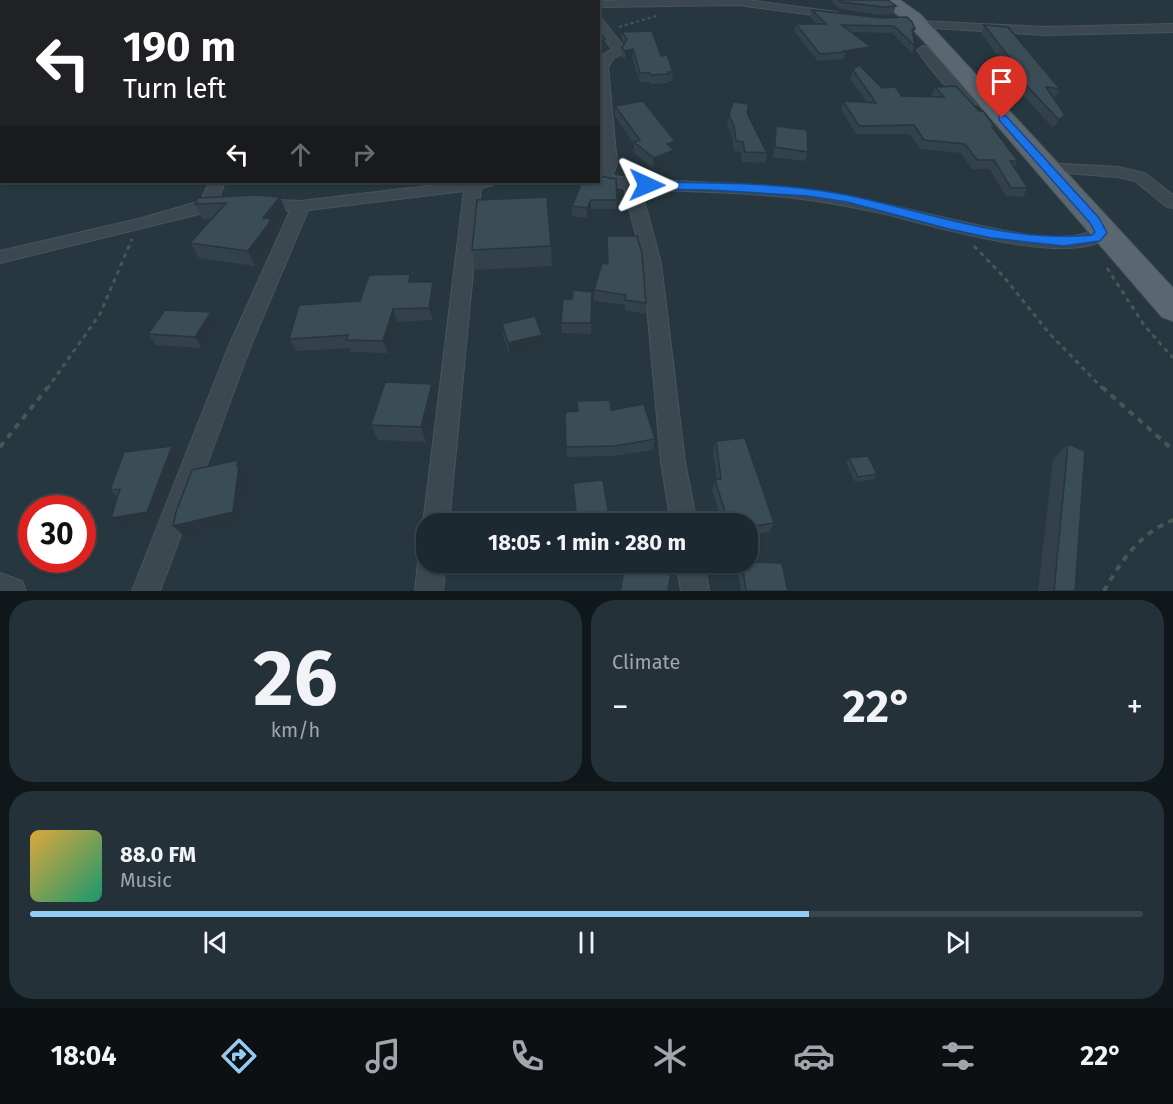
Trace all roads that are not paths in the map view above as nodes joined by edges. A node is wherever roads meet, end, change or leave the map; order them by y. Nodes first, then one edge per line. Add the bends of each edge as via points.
1 (695, 0) edge
2 (738, 1) edge
3 (600, 4) edge
4 (848, 17) edge
5 (908, 24) edge
6 (603, 26) edge
7 (1173, 28) edge
8 (1046, 168) junction
9 (600, 178) edge
10 (600, 179) edge
11 (217, 183) edge
12 (480, 183) edge
13 (632, 185) junction
14 (1173, 203) edge
15 (208, 205) junction
16 (301, 206) junction
17 (1095, 230) junction
18 (0, 257) edge
19 (1173, 309) edge
20 (437, 513) edge
21 (682, 513) edge
22 (431, 573) edge
23 (692, 573) edge
24 (0, 587) edge
25 (12, 591) edge
26 (146, 591) edge
27 (429, 591) edge
28 (694, 591) edge

1 - 2 street
1 - 3 street
2 - 4 street
5 - 7 street via 1045,31
5 - 8 main road via 988,101
6 - 9 street via 618,51 608,57 602,68 609,164
8 - 14 street via 1140,177
8 - 17 main road
10 - 13 street
11 - 15 street
12 - 16 street
12 - 20 street
13 - 17 street via 808,193 1028,239 1077,241
13 - 21 street via 652,263 671,451
15 - 16 street
15 - 18 street
16 - 26 street via 239,348
17 - 19 main road
22 - 27 street
23 - 28 street
24 - 25 street

